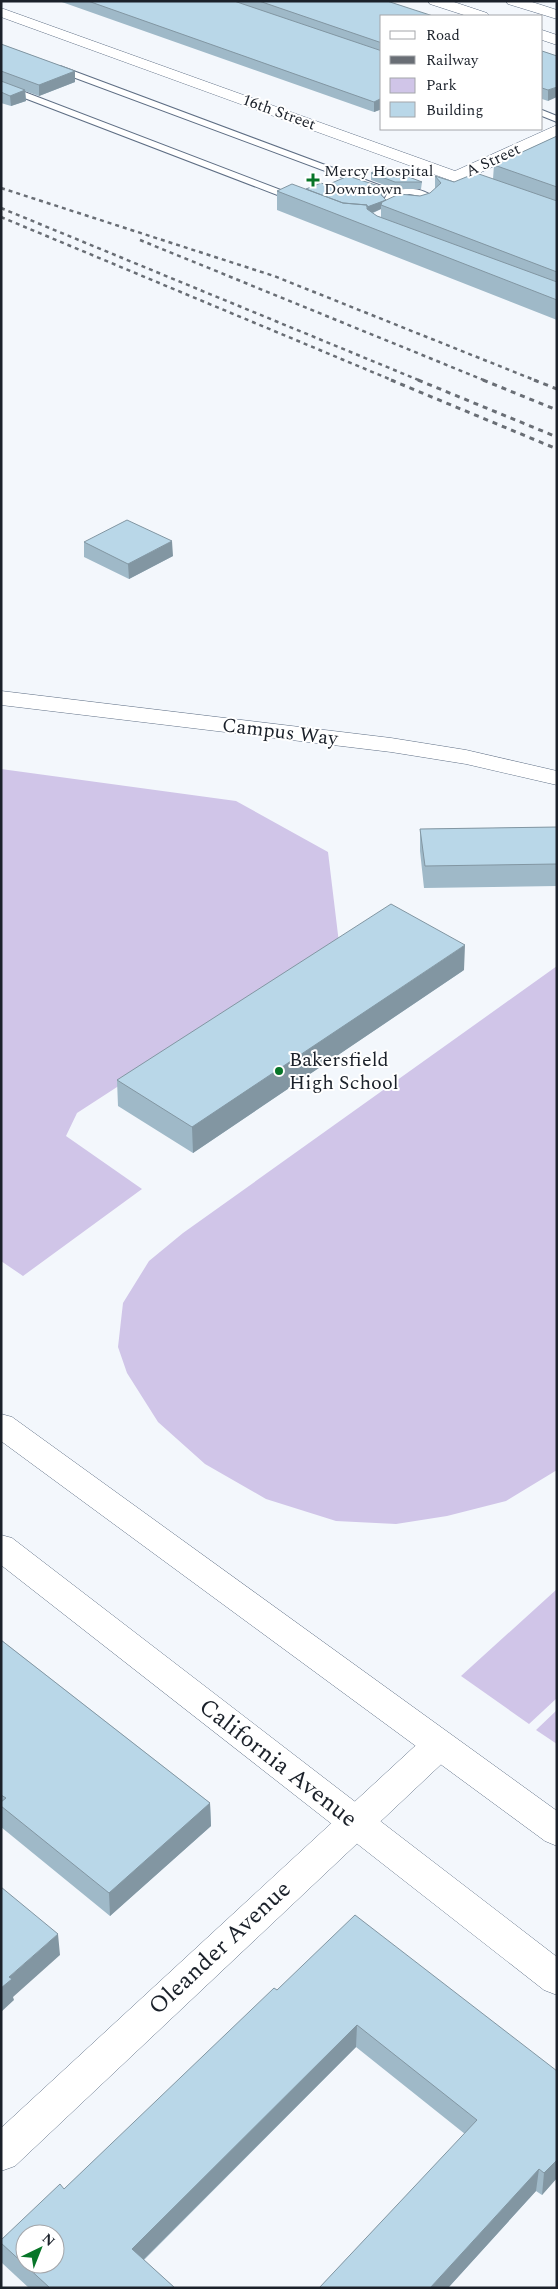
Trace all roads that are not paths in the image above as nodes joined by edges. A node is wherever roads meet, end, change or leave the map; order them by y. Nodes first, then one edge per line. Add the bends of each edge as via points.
1 (435, 1) edge
2 (513, 1) edge
3 (3, 14) edge
4 (479, 15) edge
5 (557, 15) edge
6 (543, 35) edge
7 (557, 40) edge
8 (48, 65) edge
9 (1, 86) edge
10 (543, 113) edge
11 (557, 118) edge
12 (557, 130) edge
13 (457, 177) junction
14 (433, 190) junction
15 (395, 194) junction
16 (309, 204) edge
17 (397, 208) junction
18 (557, 214) edge
19 (382, 215) edge
20 (1, 698) edge
21 (557, 778) edge
22 (1, 1425) edge
23 (1, 1547) edge
24 (439, 1745) junction
25 (354, 1822) junction
26 (557, 1831) edge
27 (557, 1978) edge
28 (1, 2153) edge

1 - 4 street
2 - 5 street
3 - 13 street, 16th Street
6 - 7 street
8 - 15 lane
9 - 16 lane
10 - 11 lane
12 - 13 street, A Street
13 - 14 lane
13 - 18 street, 16th Street
14 - 15 lane
14 - 17 lane via 433,202 428,207 414,210
15 - 17 lane via 388,202
17 - 19 lane
20 - 21 street, Campus Way via 391,745 466,757
22 - 24 street
23 - 25 street, California Avenue
24 - 25 street, Oleander Avenue
24 - 26 street
25 - 27 street, California Avenue
25 - 28 street, Oleander Avenue

